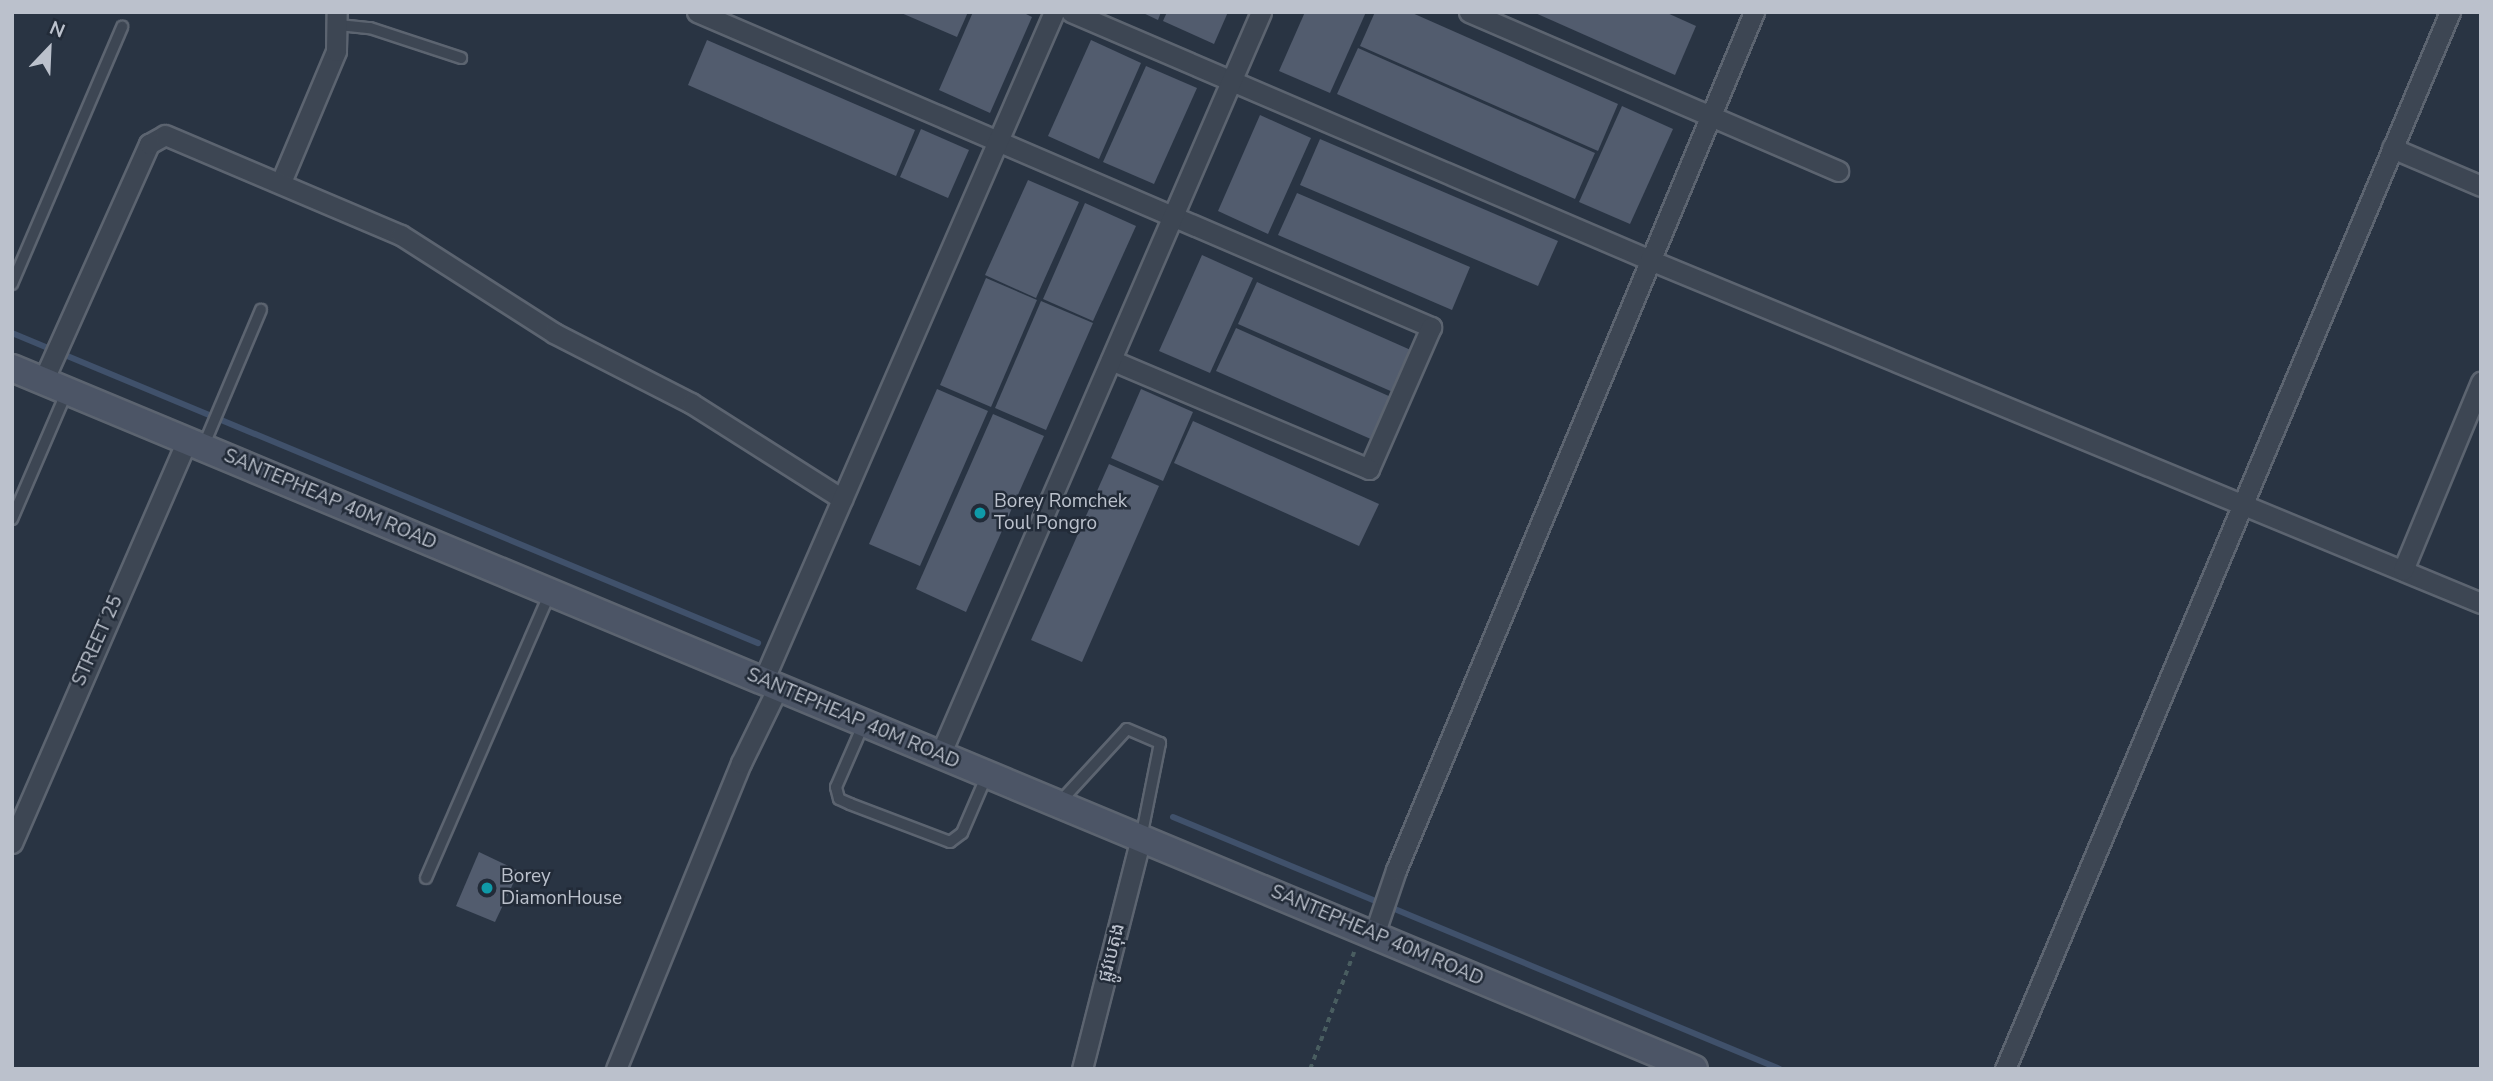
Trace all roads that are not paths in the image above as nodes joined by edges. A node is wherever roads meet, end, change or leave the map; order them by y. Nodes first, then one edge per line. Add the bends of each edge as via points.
1 (697, 12) edge
2 (1054, 12) edge
3 (1071, 12) edge
4 (1261, 12) edge
5 (1469, 12) edge
6 (1754, 12) edge
7 (2450, 12) edge
8 (338, 18) edge
9 (122, 27) dead end
10 (461, 58) dead end
11 (1231, 81) junction
12 (1711, 115) junction
13 (998, 141) junction
14 (2392, 148) junction
15 (1838, 172) dead end
16 (281, 182) junction
17 (2481, 186) edge
18 (1173, 216) junction
19 (1650, 260) junction
20 (12, 284) edge
21 (261, 310) dead end
22 (1111, 360) junction
23 (12, 368) edge
24 (53, 379) junction
25 (2481, 382) edge
26 (199, 443) junction
27 (842, 499) junction
28 (2241, 503) junction
29 (12, 519) edge
30 (2403, 570) junction
31 (550, 592) junction
32 (2481, 603) edge
33 (771, 684) junction
34 (864, 723) junction
35 (940, 755) junction
36 (988, 774) junction
37 (1058, 804) junction
38 (1141, 838) junction
39 (12, 843) edge
40 (426, 878) dead end
41 (1371, 927) junction
42 (616, 1069) edge
43 (1082, 1069) edge
44 (1694, 1069) edge
45 (2005, 1069) edge

1 - 13 street
2 - 13 street
3 - 11 street
4 - 11 street
5 - 12 street
6 - 12 street
7 - 14 street
8 - 10 lane
8 - 16 street via 331,64
9 - 20 lane
11 - 18 street
11 - 19 street
12 - 15 street
12 - 19 street
13 - 18 street
13 - 27 street
14 - 17 street
14 - 28 street
16 - 24 street via 165,135 155,137 62,337
16 - 27 street via 401,235 554,333 691,403
18 - 22 street
18 - 22 street via 1431,327 1369,469
19 - 28 street
19 - 41 street
21 - 26 lane
22 - 35 street
23 - 24 main road, SANTEPHEAP 40M ROAD
24 - 26 main road, SANTEPHEAP 40M ROAD
24 - 29 lane
25 - 30 street
26 - 31 main road, SANTEPHEAP 40M ROAD
26 - 39 street, STREET 25
27 - 33 street
28 - 30 street
28 - 45 street
30 - 32 street
31 - 33 main road, SANTEPHEAP 40M ROAD
31 - 40 lane
33 - 34 main road, SANTEPHEAP 40M ROAD
33 - 42 street
34 - 35 main road, SANTEPHEAP 40M ROAD
34 - 36 lane via 836,787 839,799 850,804 950,842 962,834
35 - 36 main road, SANTEPHEAP 40M ROAD
36 - 37 main road, SANTEPHEAP 40M ROAD
37 - 38 main road, SANTEPHEAP 40M ROAD
37 - 38 lane via 1127,729 1160,743
38 - 41 main road, SANTEPHEAP 40M ROAD
38 - 43 street, ផ្លូវបេតុង
41 - 44 main road, SANTEPHEAP 40M ROAD

